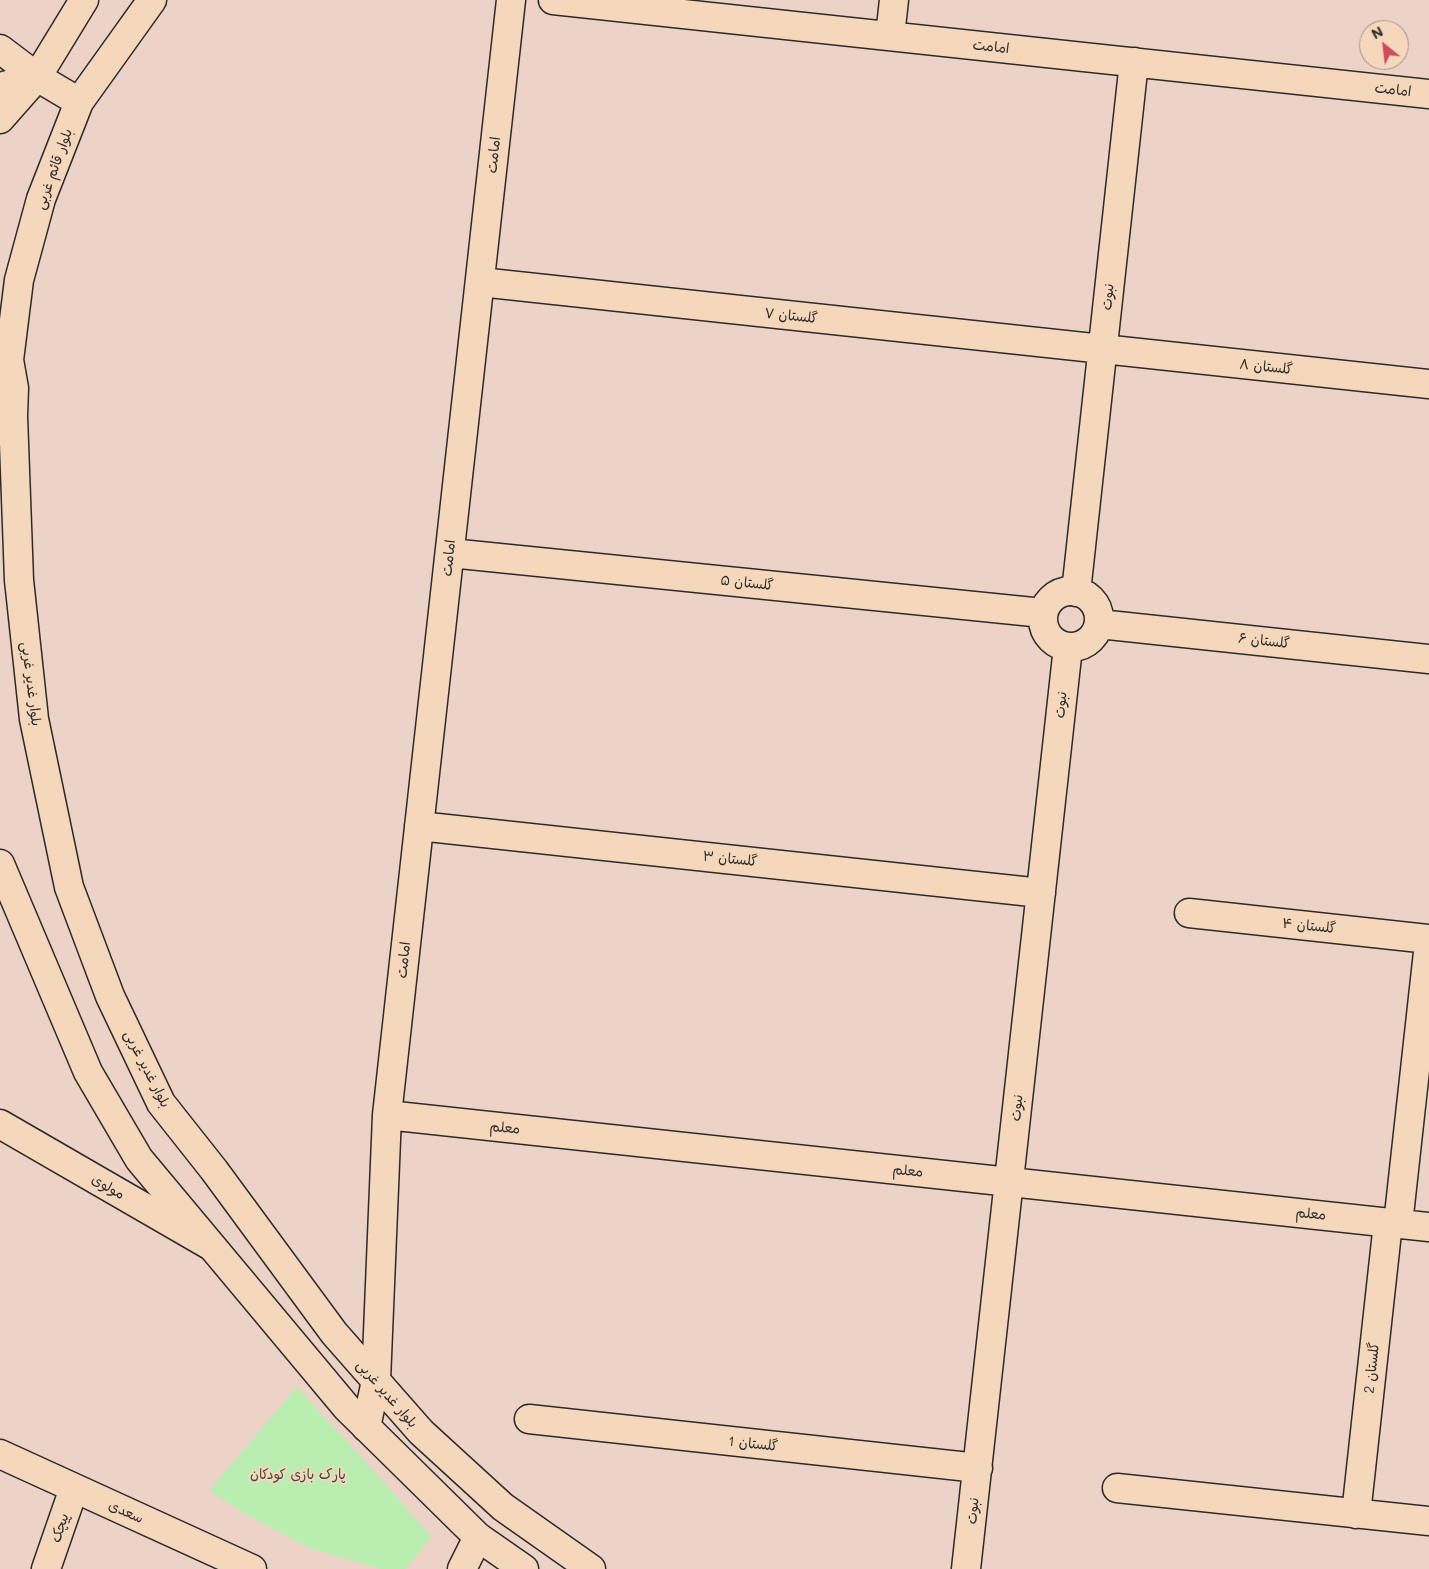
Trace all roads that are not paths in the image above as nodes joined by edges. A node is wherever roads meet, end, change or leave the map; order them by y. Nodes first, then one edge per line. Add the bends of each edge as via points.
1 (84, 0) edge
2 (152, 0) edge
3 (512, 0) edge
4 (553, 0) edge
5 (894, 0) edge
6 (890, 36) junction
7 (0, 49) edge
8 (1134, 62) junction
9 (37, 77) junction
10 (0, 87) edge
11 (1429, 94) edge
12 (79, 102) junction
13 (0, 119) edge
14 (480, 282) junction
15 (1102, 349) junction
16 (5, 352) edge
17 (1429, 384) edge
18 (13, 416) junction
19 (0, 445) edge
20 (450, 553) junction
21 (1076, 592) junction
22 (1043, 613) junction
23 (1099, 624) junction
24 (1068, 647) junction
25 (1429, 659) edge
26 (419, 826) junction
27 (0, 864) edge
28 (1041, 893) junction
29 (1190, 913) dead end
30 (1429, 939) edge
31 (1429, 943) edge
32 (387, 1115) junction
33 (0, 1124) edge
34 (1009, 1182) junction
35 (1393, 1223) junction
36 (1429, 1227) edge
37 (216, 1249) junction
38 (376, 1381) junction
39 (529, 1419) dead end
40 (366, 1426) junction
41 (0, 1454) edge
42 (978, 1468) junction
43 (74, 1488) junction
44 (1116, 1488) dead end
45 (495, 1500) junction
46 (1356, 1514) junction
47 (1429, 1521) edge
48 (478, 1537) junction
49 (46, 1569) edge
50 (252, 1569) edge
51 (462, 1569) edge
52 (524, 1569) edge
53 (591, 1569) edge
54 (966, 1569) edge

1 - 9 street
2 - 12 street, بلوار قائم غربی
3 - 14 street, امامت
4 - 6 street, امامت
5 - 6 street
6 - 8 street, امامت
7 - 9 street
8 - 11 street, امامت
8 - 15 street, نبوت
9 - 10 street
9 - 12 street
9 - 13 street
12 - 16 street, بلوار قائم غربی via 41,199 19,280
14 - 15 street, گلستان ۷
14 - 20 street, امامت
15 - 17 street, گلستان ۸
15 - 21 street, نبوت
16 - 18 street, بلوار قائم غربی via 14,388
18 - 19 street
18 - 38 street, بلوار غدیر غربی via 19,580 34,719 70,887 110,996 161,1103 334,1333
20 - 22 street, گلستان ۵
20 - 26 street, امامت
21 - 22 street via 1064,591 1054,595
21 - 23 street via 1094,601
22 - 24 street via 1045,633 1052,641
23 - 24 street via 1086,643
23 - 25 street, گلستان ۶
24 - 28 street, نبوت
26 - 28 street, گلستان ۳
26 - 32 street, امامت
27 - 37 street via 88,1072 140,1159
28 - 34 street, نبوت
29 - 30 street, گلستان ۴
31 - 35 street, گلستان 2
32 - 34 street, معلم
32 - 38 street, امامت
33 - 37 street, مولوی
34 - 35 street, معلم
34 - 42 street, نبوت
35 - 36 street, معلم
35 - 46 street, گلستان 2
37 - 40 street via 347,1408
38 - 40 street, امامت
38 - 45 street, بلوار غدیر غربی via 421,1432
39 - 42 street, گلستان 1
40 - 48 street
41 - 43 street, سعدی
42 - 54 street, نبوت
43 - 49 street, پیچک
43 - 50 street, سعدی
44 - 46 street
45 - 48 street
45 - 53 street, بلوار غدیر غربی
46 - 47 street
48 - 51 street
48 - 52 street

